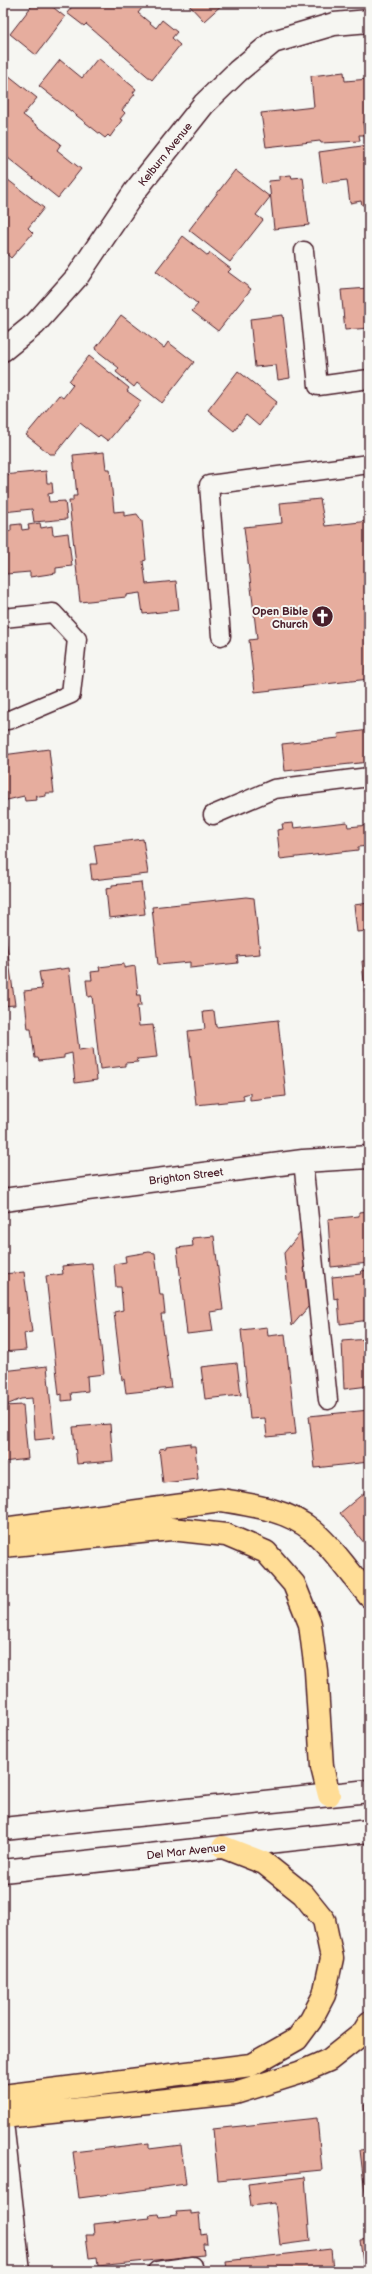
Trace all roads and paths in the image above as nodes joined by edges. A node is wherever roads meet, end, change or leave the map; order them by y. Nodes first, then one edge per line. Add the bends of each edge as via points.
1 (369, 21) edge
2 (304, 251) dead end
3 (3, 350) edge
4 (369, 379) edge
5 (369, 464) edge
6 (3, 618) edge
7 (221, 636) dead end
8 (3, 721) edge
9 (369, 777) edge
10 (213, 815) dead end
11 (369, 1156) edge
12 (303, 1161) junction
13 (3, 1200) edge
14 (328, 1400) dead end
15 (3, 1529) edge
16 (3, 1546) edge
17 (369, 1596) edge
18 (369, 1791) edge
19 (329, 1795) junction
20 (3, 1829) edge
21 (369, 1831) edge
22 (223, 1847) junction
23 (3, 1871) edge
24 (369, 2023) edge
25 (3, 2096) edge
26 (3, 2117) edge
27 (3, 2131) edge
28 (193, 2266) dead end
29 (19, 2271) edge
30 (157, 2271) edge

1 - 3 street, Kelburn Avenue via 334,24 273,42 238,71 204,104 135,191 77,277 35,324
2 - 4 lane via 318,386
5 - 7 lane via 209,485
6 - 8 lane via 53,613 77,639 71,694
9 - 10 lane via 274,789
11 - 12 street, Brighton Street
12 - 13 street, Brighton Street
12 - 14 lane
15 - 17 highway via 221,1500 254,1505 290,1517 312,1531
16 - 19 highway via 171,1529 226,1535 266,1552 294,1584 310,1624 316,1671 322,1767
18 - 19 street
19 - 20 street
21 - 22 street, Del Mar Avenue
22 - 23 street, Del Mar Avenue
22 - 25 highway via 264,1863 303,1894 324,1920 332,1958 324,1995 297,2039 251,2065
24 - 26 highway via 363,2033 329,2060 299,2073 235,2093
27 - 29 street
28 - 30 lane

